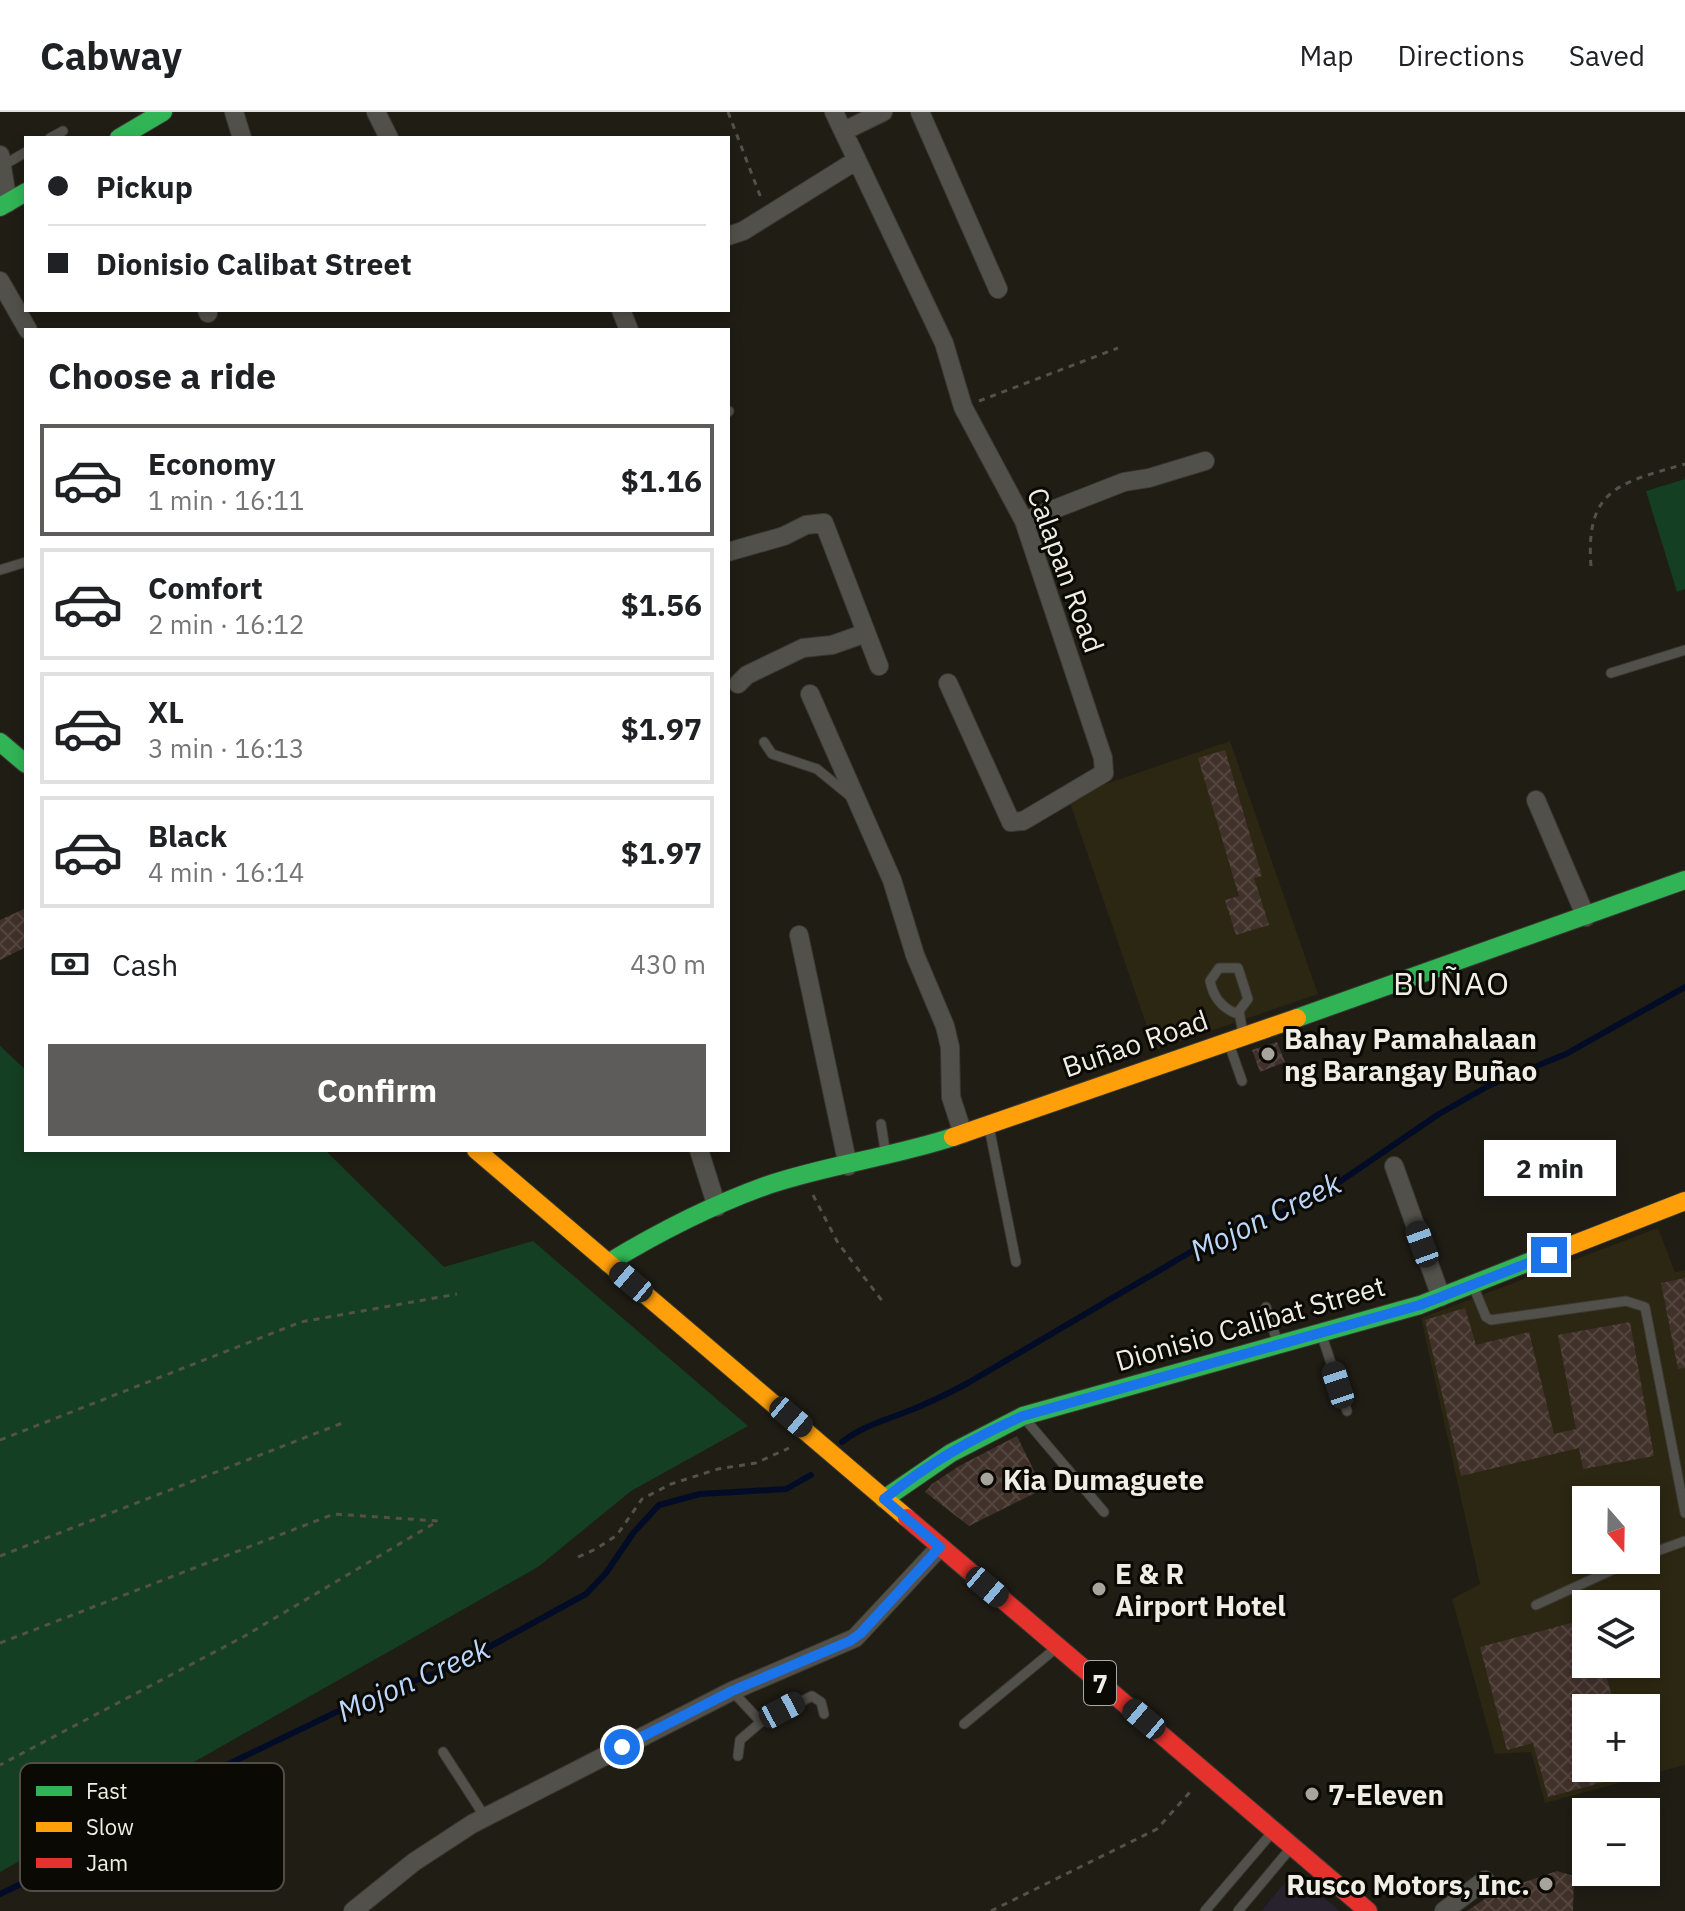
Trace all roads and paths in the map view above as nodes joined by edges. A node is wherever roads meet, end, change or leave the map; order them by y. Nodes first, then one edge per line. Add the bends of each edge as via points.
1 (163, 112) edge
2 (234, 112) edge
3 (376, 112) edge
4 (728, 112) edge
5 (834, 112) edge
6 (883, 112) edge
7 (920, 112) edge
8 (63, 131) dead end
9 (844, 131) junction
10 (131, 135) edge
11 (54, 136) edge
12 (241, 136) edge
13 (388, 136) edge
14 (24, 153) edge
15 (1, 160) edge
16 (857, 160) junction
17 (24, 193) edge
18 (4, 205) edge
19 (768, 216) junction
20 (730, 238) edge
21 (0, 281) edge
22 (998, 289) dead end
23 (27, 328) edge
24 (1118, 348) dead end
25 (963, 407) junction
26 (1205, 461) dead end
27 (1685, 464) edge
28 (1024, 521) junction
29 (730, 550) edge
30 (24, 563) edge
31 (1591, 566) dead end
32 (0, 570) edge
33 (866, 633) junction
34 (1685, 650) edge
35 (879, 666) dead end
36 (1611, 673) dead end
37 (948, 683) dead end
38 (738, 684) dead end
39 (810, 694) dead end
40 (0, 742) edge
41 (764, 742) dead end
42 (24, 762) edge
43 (1536, 800) dead end
44 (858, 804) junction
45 (1685, 880) edge
46 (1586, 917) junction
47 (799, 935) dead end
48 (1239, 1011) junction
49 (1235, 1038) junction
50 (1242, 1081) dead end
51 (881, 1124) dead end
52 (989, 1124) junction
53 (963, 1134) junction
54 (478, 1152) edge
55 (700, 1152) edge
56 (886, 1157) junction
57 (848, 1166) junction
58 (1394, 1166) dead end
59 (806, 1176) junction
60 (1685, 1201) edge
61 (717, 1207) junction
62 (1016, 1262) dead end
63 (608, 1263) junction
64 (1472, 1285) junction
65 (457, 1294) dead end
66 (1441, 1297) junction
67 (883, 1302) dead end
68 (1266, 1307) dead end
69 (1321, 1332) junction
70 (1278, 1345) junction
71 (1347, 1411) dead end
72 (1023, 1416) junction
73 (345, 1422) dead end
74 (817, 1439) junction
75 (0, 1440) edge
76 (884, 1499) junction
77 (1104, 1512) dead end
78 (1685, 1513) edge
79 (1685, 1541) edge
80 (940, 1547) junction
81 (1660, 1550) edge
82 (0, 1556) edge
83 (578, 1557) dead end
84 (1604, 1574) edge
85 (1536, 1605) dead end
86 (0, 1643) edge
87 (1058, 1647) junction
88 (732, 1691) junction
89 (824, 1714) dead end
90 (761, 1722) junction
91 (964, 1724) dead end
92 (443, 1752) dead end
93 (738, 1756) dead end
94 (0, 1765) edge
95 (1208, 1773) junction
96 (485, 1817) junction
97 (1275, 1829) junction
98 (1293, 1845) junction
99 (1485, 1880) dead end
100 (357, 1910) edge
101 (991, 1911) edge
102 (1205, 1911) edge
103 (1238, 1911) edge
104 (1368, 1911) edge
105 (1444, 1911) edge

1 - 10 main road
2 - 12 street
3 - 13 street
4 - 19 path
5 - 9 street, Calapan Road
6 - 9 street
7 - 22 street
8 - 11 lane
9 - 16 street, Calapan Road
14 - 15 lane
15 - 18 street
16 - 19 street
16 - 25 street, Calapan Road via 944,343
17 - 18 main road
19 - 20 street
21 - 23 street
24 - 25 path
25 - 28 street, Calapan Road
26 - 28 street via 1124,482
27 - 31 path via 1636,479 1606,497 1594,513
28 - 37 street, Calapan Road via 1104,773 1023,821 1011,822
29 - 33 street via 824,523
30 - 32 lane
33 - 35 street
33 - 38 street via 803,648
34 - 36 lane
39 - 44 street
40 - 42 main road
41 - 44 lane via 772,754 817,769
43 - 46 street
44 - 53 street via 945,1026 951,1097
45 - 46 main road, Buñao Road
46 - 49 main road, Buñao Road
47 - 57 street
48 - 48 lane via 1222,1007 1213,991 1210,981 1219,968 1240,970 1248,999
48 - 49 lane
49 - 50 lane
49 - 52 main road, Buñao Road
51 - 56 lane
52 - 53 main road, Buñao Road
52 - 62 lane
53 - 56 main road, Buñao Road
54 - 63 main road, 7
55 - 61 street
56 - 57 main road, Buñao Road
57 - 59 main road, Buñao Road
58 - 66 street
59 - 61 main road, Buñao Road
59 - 67 path via 838,1243
60 - 64 main road, Dionisio Calibat Street
61 - 63 main road, Buñao Road via 663,1229
63 - 74 main road, 7
64 - 66 main road, Dionisio Calibat Street
64 - 78 lane via 1491,1320 1626,1301 1645,1307
65 - 75 path via 301,1322
66 - 69 main road, Dionisio Calibat Street
68 - 70 lane
69 - 70 main road, Dionisio Calibat Street
69 - 71 lane
70 - 72 main road, Dionisio Calibat Street
72 - 76 main road, Dionisio Calibat Street via 959,1446
72 - 77 lane
73 - 82 path
74 - 76 main road, 7
74 - 83 path via 756,1463 718,1469 661,1489 642,1499 617,1535
76 - 80 main road, 7
79 - 81 lane
80 - 87 main road, 7
80 - 88 street via 855,1638
84 - 85 lane
86 - 94 path via 334,1514 438,1521 243,1637
87 - 91 lane
87 - 95 main road, 7
88 - 90 lane
88 - 96 street
89 - 90 lane via 821,1702 810,1696
90 - 93 lane via 740,1740
92 - 96 lane
95 - 97 main road, 7
95 - 101 path via 1157,1829
96 - 100 street via 414,1862
97 - 98 main road, 7
97 - 102 lane
98 - 103 lane
98 - 104 main road, 7
99 - 105 street

